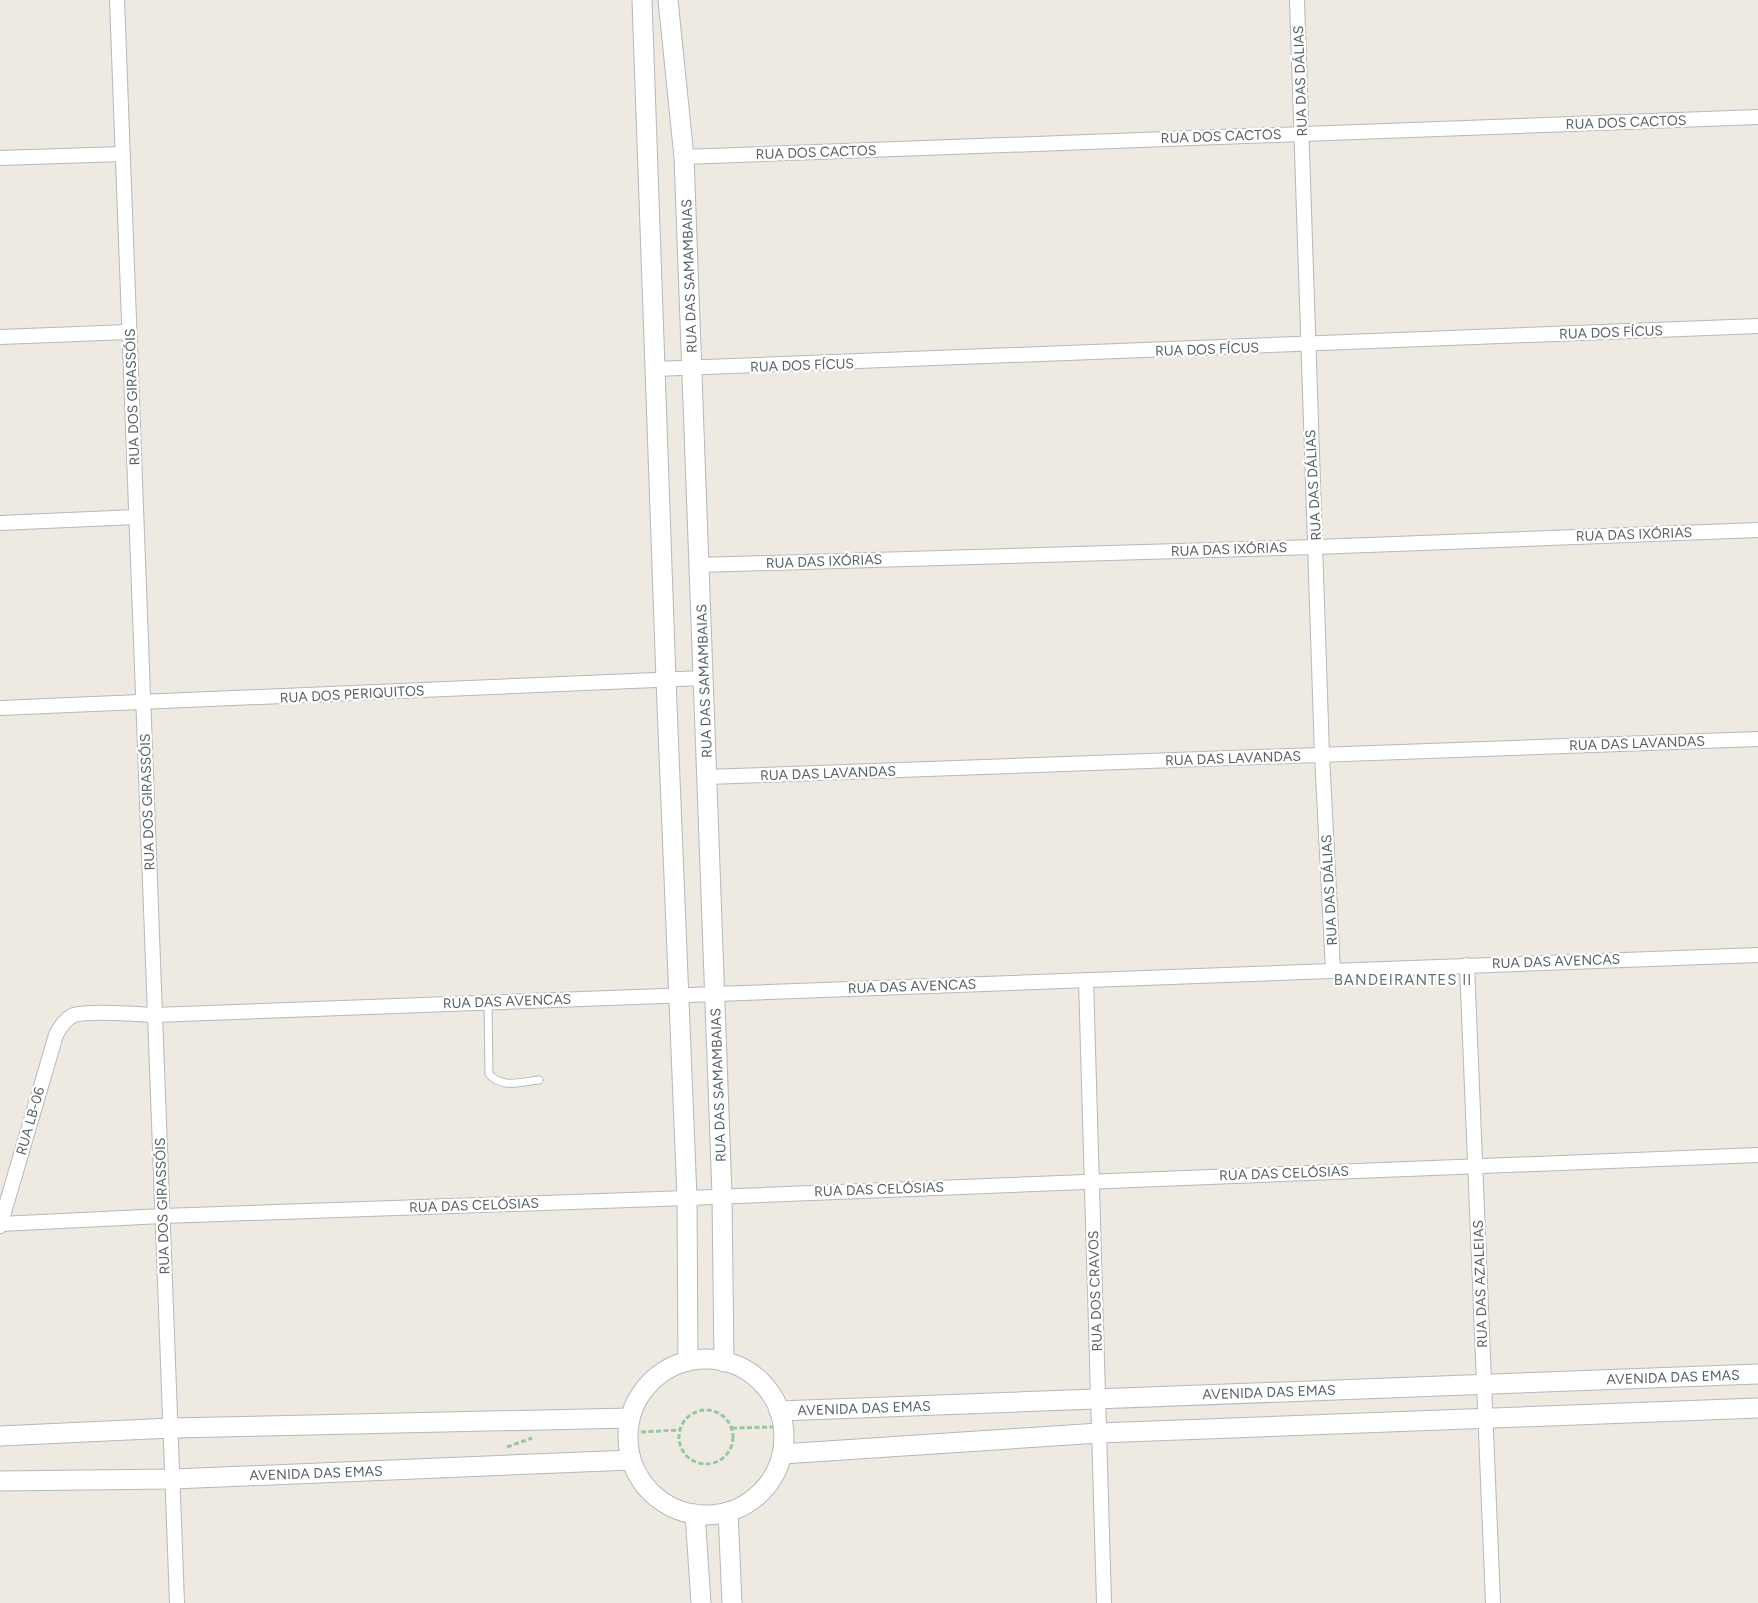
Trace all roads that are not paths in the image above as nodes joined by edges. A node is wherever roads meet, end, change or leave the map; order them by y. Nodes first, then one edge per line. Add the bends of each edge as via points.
1 (117, 0) edge
2 (642, 0) edge
3 (668, 0) edge
4 (1297, 0) edge
5 (1758, 118) edge
6 (1301, 133) junction
7 (123, 154) junction
8 (684, 157) junction
9 (0, 158) edge
10 (1758, 326) edge
11 (129, 332) junction
12 (0, 338) edge
13 (1307, 345) junction
14 (655, 369) junction
15 (692, 369) junction
16 (136, 517) junction
17 (0, 523) edge
18 (1758, 530) edge
19 (1316, 546) junction
20 (699, 565) junction
21 (703, 678) junction
22 (666, 680) junction
23 (143, 703) junction
24 (0, 708) edge
25 (1758, 739) edge
26 (1322, 755) junction
27 (707, 777) junction
28 (1758, 954) edge
29 (1467, 965) junction
30 (1333, 970) junction
31 (1086, 980) junction
32 (714, 993) junction
33 (678, 994) junction
34 (488, 1002) junction
35 (154, 1015) junction
36 (67, 1020) joint
37 (539, 1080) dead end
38 (1758, 1155) edge
39 (1474, 1165) junction
40 (1092, 1181) junction
41 (722, 1195) junction
42 (687, 1198) junction
43 (163, 1216) junction
44 (0, 1225) edge
45 (688, 1361) junction
46 (724, 1362) junction
47 (1758, 1374) edge
48 (1484, 1384) junction
49 (1098, 1398) junction
50 (1758, 1408) edge
51 (779, 1411) junction
52 (1485, 1419) junction
53 (629, 1425) junction
54 (171, 1428) junction
55 (1099, 1433) junction
56 (0, 1436) edge
57 (782, 1454) junction
58 (632, 1460) junction
59 (173, 1479) junction
60 (0, 1482) edge
61 (728, 1512) junction
62 (695, 1514) junction
63 (178, 1603) edge
64 (701, 1603) edge
65 (732, 1603) edge
66 (1104, 1603) edge
67 (1493, 1603) edge

1 - 7 street, RUA DOS GIRASSÓIS
2 - 14 street
3 - 8 street, RUA DAS SAMAMBAIAS
4 - 6 street, RUA DAS DÁLIAS
5 - 6 street, RUA DOS CACTOS
6 - 8 street, RUA DOS CACTOS
6 - 13 street, RUA DAS DÁLIAS
7 - 9 street
7 - 11 street, RUA DOS GIRASSÓIS
8 - 15 street, RUA DAS SAMAMBAIAS
10 - 13 street, RUA DOS FÍCUS
11 - 12 street
11 - 16 street, RUA DOS GIRASSÓIS
13 - 15 street, RUA DOS FÍCUS
13 - 19 street, RUA DAS DÁLIAS
14 - 15 street, RUA DOS FÍCUS
14 - 22 street
15 - 20 street, RUA DAS SAMAMBAIAS
16 - 17 street
16 - 23 street, RUA DOS GIRASSÓIS
18 - 19 street, RUA DAS IXÓRIAS
19 - 20 street, RUA DAS IXÓRIAS
19 - 26 street, RUA DAS DÁLIAS
20 - 21 street, RUA DAS SAMAMBAIAS
21 - 22 street, RUA DOS PERIQUITOS
21 - 27 street, RUA DAS SAMAMBAIAS
22 - 23 street, RUA DOS PERIQUITOS
22 - 33 street
23 - 24 street, RUA DOS PERIQUITOS
23 - 35 street, RUA DOS GIRASSÓIS
25 - 26 street, RUA DAS LAVANDAS
26 - 27 street, RUA DAS LAVANDAS
26 - 30 street, RUA DAS DÁLIAS
27 - 32 street, RUA DAS SAMAMBAIAS
28 - 29 street, RUA DAS AVENCAS
29 - 30 street, RUA DAS AVENCAS
29 - 39 street, RUA DAS AZALEIAS
30 - 31 street, RUA DAS AVENCAS
31 - 32 street, RUA DAS AVENCAS
31 - 40 street, RUA DOS CRAVOS
32 - 33 street, RUA DAS AVENCAS
32 - 41 street, RUA DAS SAMAMBAIAS
33 - 34 street, RUA DAS AVENCAS
33 - 42 street
34 - 35 street, RUA DAS AVENCAS
34 - 37 lane via 490,1074 497,1082 507,1084
35 - 36 street, RUA DAS AVENCAS via 84,1014
35 - 43 street, RUA DOS GIRASSÓIS
36 - 44 street, RUA LB-06 via 56,1035
38 - 39 street, RUA DAS CELÓSIAS
39 - 40 street, RUA DAS CELÓSIAS
39 - 48 street, RUA DAS AZALEIAS
40 - 41 street, RUA DAS CELÓSIAS
40 - 49 street, RUA DOS CRAVOS
41 - 42 street, RUA DAS CELÓSIAS
41 - 46 street, RUA DAS SAMAMBAIAS
42 - 43 street, RUA DAS CELÓSIAS
42 - 45 street
43 - 44 street, RUA DAS CELÓSIAS
43 - 54 street, RUA DOS GIRASSÓIS
45 - 46 street
45 - 53 street via 651,1382 639,1399
46 - 51 street via 752,1375 773,1398
47 - 48 street, AVENIDA DAS EMAS
48 - 49 street, AVENIDA DAS EMAS
48 - 52 street, RUA DAS AZALEIAS
49 - 51 street, AVENIDA DAS EMAS
49 - 55 street, RUA DOS CRAVOS
50 - 52 street
51 - 57 street via 784,1433
52 - 55 street
52 - 67 street, RUA DAS AZALEIAS
53 - 54 street
53 - 58 street
54 - 56 street
54 - 59 street, RUA DOS GIRASSÓIS
55 - 57 street
55 - 66 street, RUA DOS CRAVOS
57 - 61 street via 769,1484 757,1496
58 - 59 street, AVENIDA DAS EMAS
58 - 62 street via 649,1490 670,1506
59 - 60 street, AVENIDA DAS EMAS
59 - 63 street, RUA DOS GIRASSÓIS
61 - 62 street
61 - 65 street
62 - 64 street

